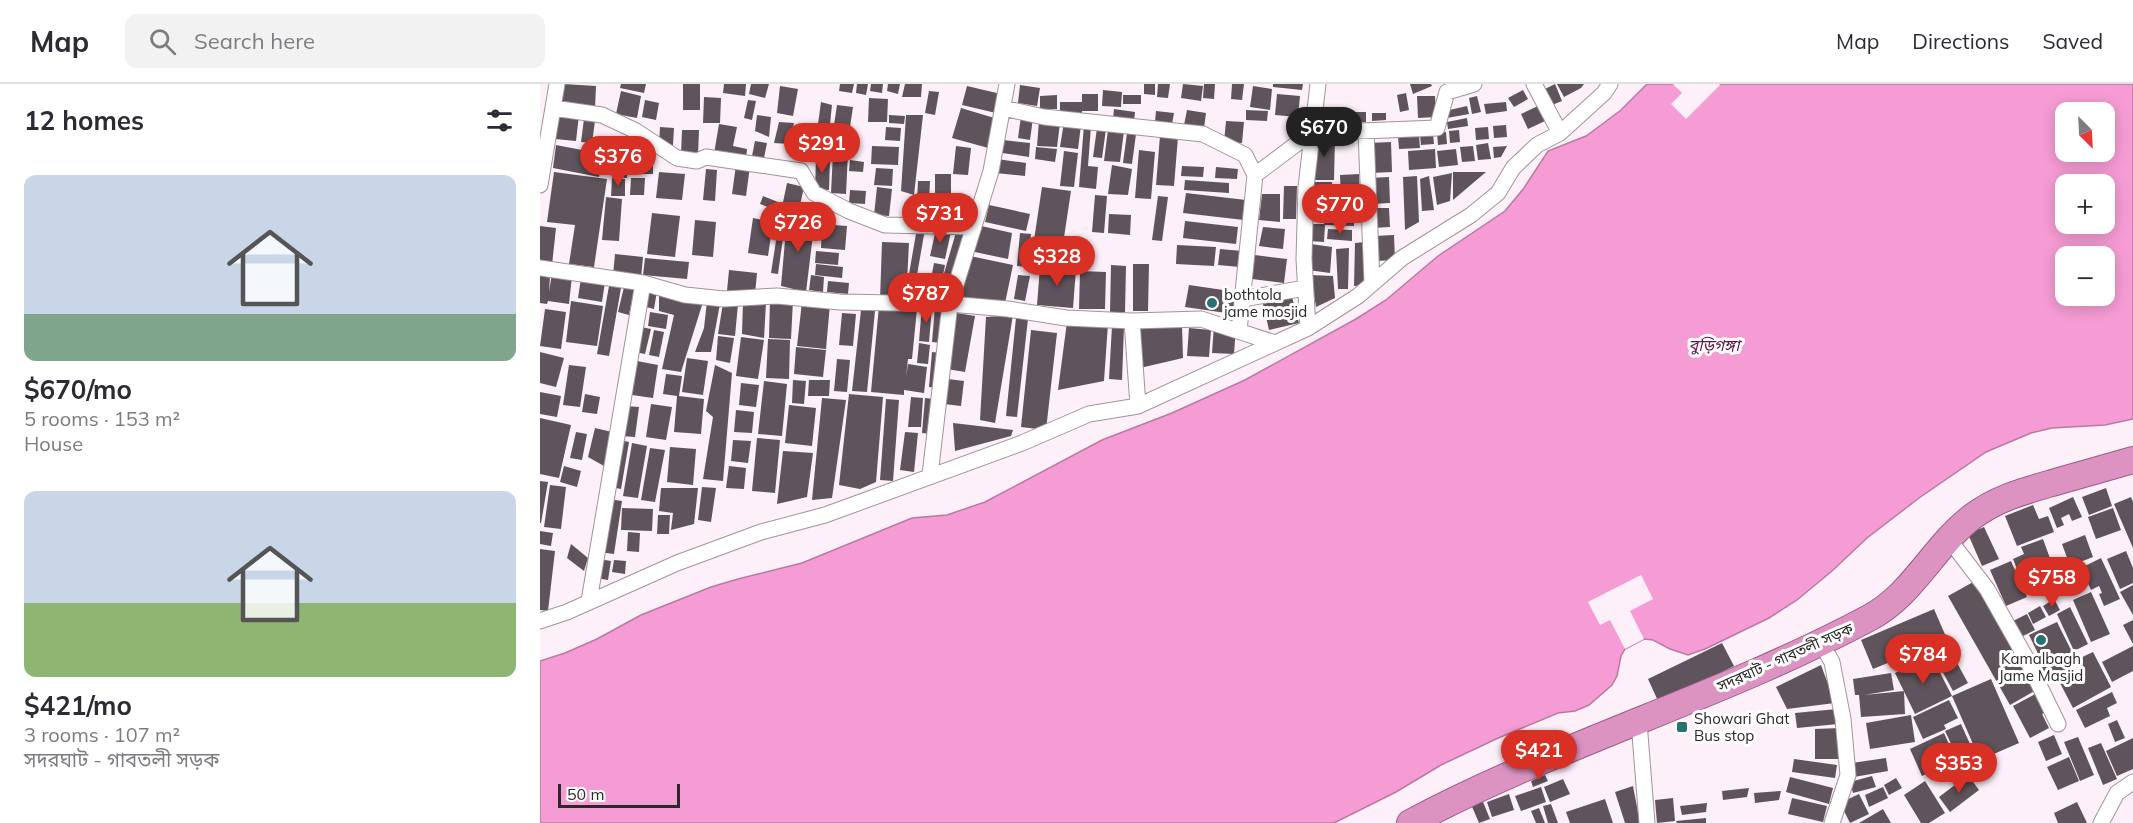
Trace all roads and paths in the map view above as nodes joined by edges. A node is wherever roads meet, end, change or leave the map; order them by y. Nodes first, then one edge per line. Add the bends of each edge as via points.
1 (557, 84) edge
2 (1007, 84) edge
3 (1318, 84) edge
4 (1474, 84) edge
5 (1534, 84) edge
6 (1610, 84) edge
7 (1457, 86) edge
8 (553, 108) junction
9 (1003, 108) junction
10 (1366, 131) junction
11 (1311, 133) junction
12 (1560, 133) junction
13 (1255, 175) junction
14 (540, 185) edge
15 (974, 227) junction
16 (540, 268) edge
17 (643, 283) junction
18 (1372, 283) junction
19 (1305, 288) junction
20 (1243, 299) junction
21 (950, 304) junction
22 (1132, 321) junction
23 (1308, 328) junction
24 (1239, 331) junction
25 (1275, 342) junction
26 (1138, 406) junction
27 (2133, 460) edge
28 (930, 475) junction
29 (1948, 538) junction
30 (589, 601) junction
31 (540, 621) edge
32 (1821, 643) junction
33 (1639, 722) junction
34 (2058, 724) dead end
35 (2133, 782) edge
36 (1410, 823) edge
37 (1647, 823) edge
38 (1832, 823) edge
39 (2102, 823) edge

1 - 8 street
2 - 9 street
3 - 11 street
4 - 7 street
5 - 12 street
6 - 12 street
7 - 10 street via 1447,92 1437,128
8 - 14 street
8 - 15 street via 602,115 636,131 677,158 698,161 706,157 801,171 814,193 885,225
9 - 13 street via 1044,117 1203,134 1245,154
9 - 15 street via 991,171
10 - 11 street
10 - 18 street
11 - 13 street
11 - 19 street
12 - 18 street via 1537,146 1513,168 1498,193 1471,215 1402,258
13 - 20 street
15 - 21 street
16 - 17 street
17 - 21 street via 686,295 724,299 777,296 840,303
17 - 30 street
18 - 23 street
19 - 20 street
19 - 23 street
20 - 24 street
21 - 22 street via 1066,318
21 - 28 street
22 - 24 street via 1201,319
22 - 26 street
23 - 25 street
24 - 25 street
25 - 26 street
26 - 28 street via 1089,414
27 - 29 highway, সদরঘাট - গাবতলী সড়ক via 2011,495 1971,518
28 - 30 street via 825,515 761,532 677,563
29 - 32 highway, সদরঘাট - গাবতলী সড়ক via 1902,595 1872,617
29 - 34 street via 1987,590
30 - 31 street
32 - 33 highway, সদরঘাট - গাবতলী সড়ক
32 - 38 street via 1832,662 1848,775
33 - 36 highway, সদরঘাট - গাবতলী সড়ক via 1497,780
33 - 37 street
35 - 39 street via 2117,793

